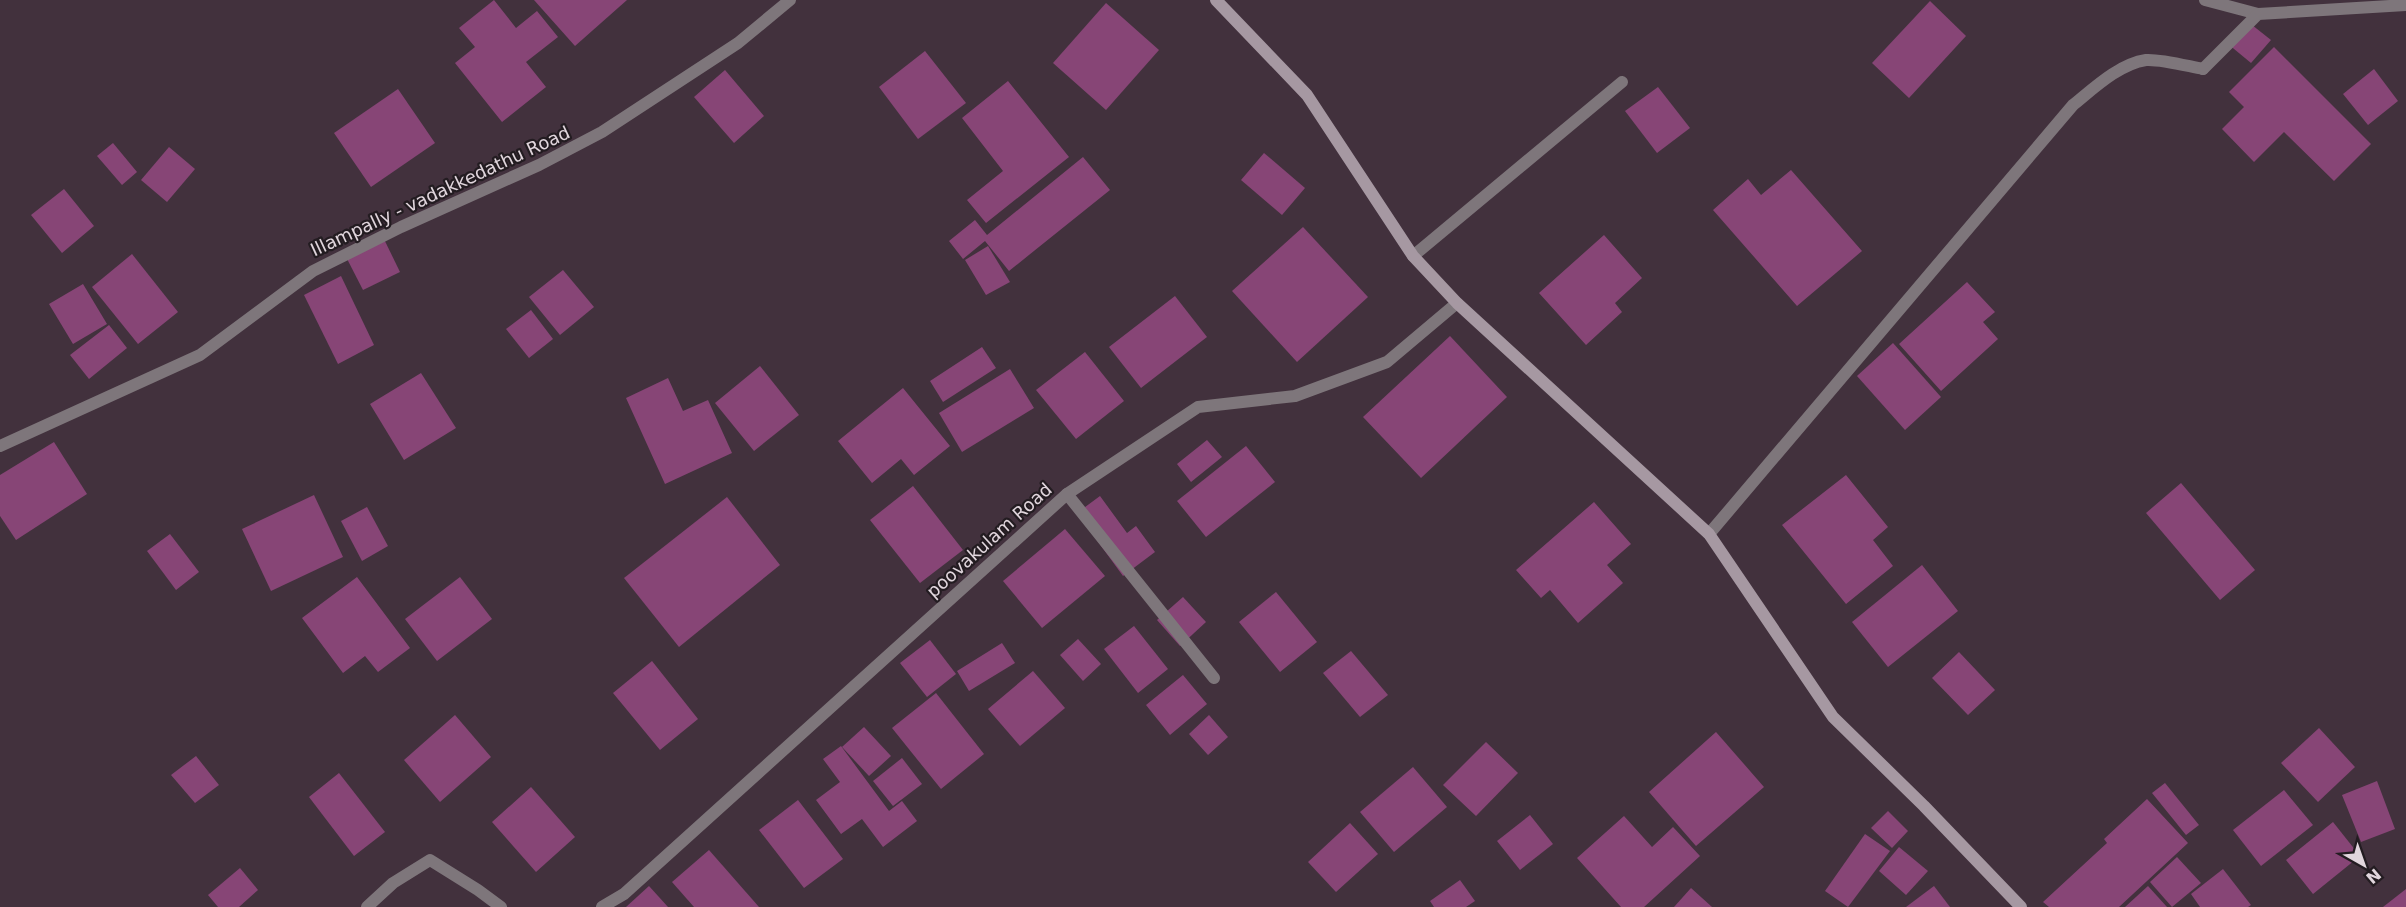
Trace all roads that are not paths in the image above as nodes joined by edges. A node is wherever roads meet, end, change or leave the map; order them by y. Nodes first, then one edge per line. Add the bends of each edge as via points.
1 (790, 0) edge
2 (1216, 0) edge
3 (2205, 0) edge
4 (2406, 5) edge
5 (2259, 14) junction
6 (1622, 82) dead end
7 (1413, 256) junction
8 (1457, 303) junction
9 (0, 446) edge
10 (1067, 494) junction
11 (1709, 534) junction
12 (1214, 678) dead end
13 (368, 907) edge
14 (501, 907) edge
15 (602, 907) edge
16 (2021, 907) edge

1 - 9 street, Illampally - vadakkedathu Road via 738,43 602,132 313,271 200,356
2 - 7 street via 1307,95
3 - 5 street
4 - 5 street
5 - 11 street via 2203,69 2147,60 2127,66 2073,105
6 - 7 street
7 - 8 street
8 - 10 street, poovakulam Road via 1387,362 1295,396 1197,406
8 - 11 street
10 - 12 street
10 - 15 street, poovakulam Road via 624,894
11 - 16 street via 1833,717
13 - 14 street via 393,883 430,860

